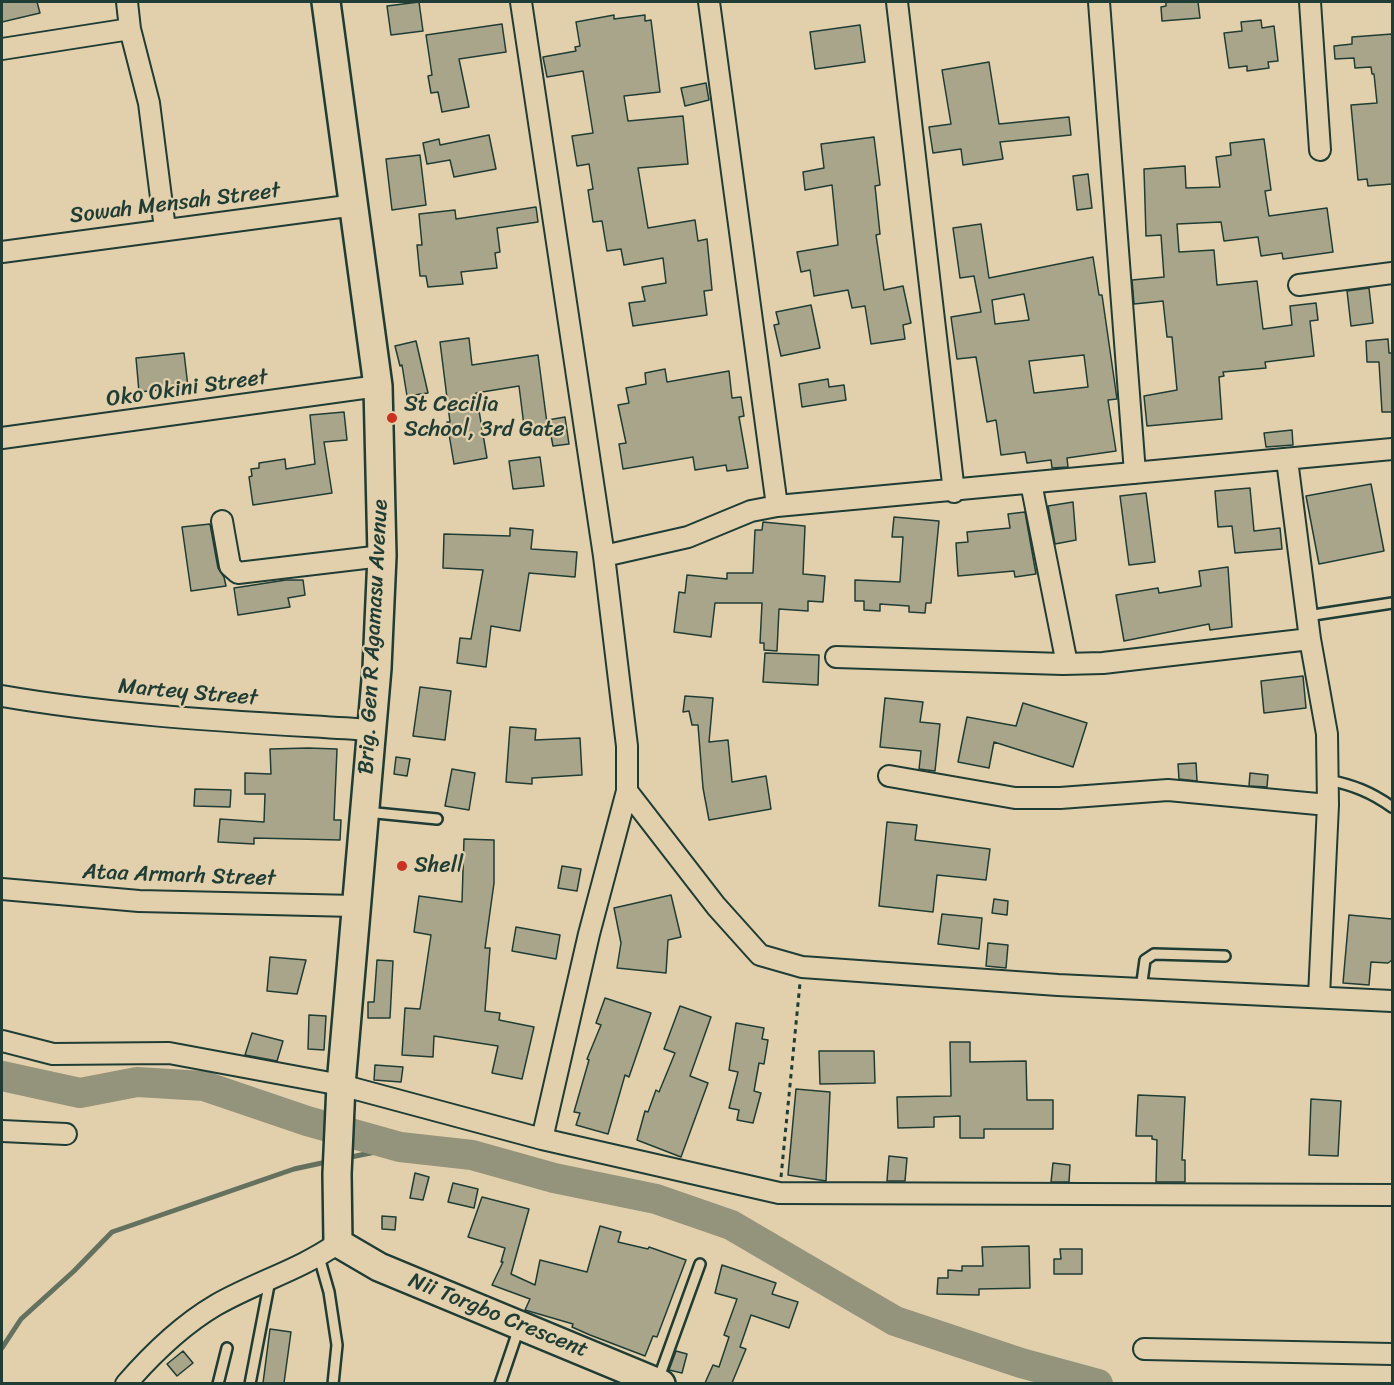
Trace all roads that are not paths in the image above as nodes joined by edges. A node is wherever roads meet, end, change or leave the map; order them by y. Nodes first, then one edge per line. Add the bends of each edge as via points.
1 (127, 2) edge
2 (326, 2) edge
3 (521, 2) edge
4 (709, 2) edge
5 (897, 2) edge
6 (1099, 2) edge
7 (1310, 2) edge
8 (130, 29) junction
9 (2, 49) edge
10 (1320, 150) dead end
11 (355, 205) junction
12 (165, 229) junction
13 (2, 252) edge
14 (1392, 273) edge
15 (1299, 285) dead end
16 (378, 386) junction
17 (2, 438) edge
18 (1392, 449) edge
19 (1287, 460) junction
20 (1135, 473) junction
21 (1031, 483) junction
22 (954, 492) junction
23 (777, 506) junction
24 (222, 520) dead end
25 (382, 556) junction
26 (604, 556) junction
27 (1392, 603) edge
28 (1307, 616) junction
29 (1310, 639) junction
30 (836, 657) dead end
31 (1067, 664) junction
32 (2, 696) edge
33 (370, 730) junction
34 (889, 776) dead end
35 (1328, 780) junction
36 (627, 791) junction
37 (1328, 805) junction
38 (1392, 807) edge
39 (363, 812) junction
40 (437, 819) dead end
41 (2, 889) edge
42 (355, 906) junction
43 (1225, 956) dead end
44 (1140, 990) junction
45 (1319, 996) junction
46 (1392, 1001) edge
47 (2, 1041) edge
48 (341, 1090) junction
49 (2, 1131) edge
50 (66, 1134) dead end
51 (542, 1139) junction
52 (1392, 1195) edge
53 (329, 1250) junction
54 (700, 1264) dead end
55 (270, 1278) junction
56 (520, 1325) junction
57 (227, 1348) dead end
58 (1144, 1349) dead end
59 (1392, 1354) edge
60 (126, 1383) edge
61 (218, 1383) edge
62 (250, 1383) edge
63 (333, 1383) edge
64 (500, 1383) edge
65 (659, 1383) edge

1 - 8 street
2 - 11 street, Brig. Gen R Agamasu Avenue
3 - 26 street
4 - 23 street
5 - 22 street
6 - 20 street
7 - 10 street
8 - 9 street
8 - 12 street via 149,103
11 - 12 street, Sowah Mensah Street
11 - 16 street, Brig. Gen R Agamasu Avenue
12 - 13 street, Sowah Mensah Street
14 - 15 street
16 - 17 street, Oko Okini Street
16 - 25 street, Brig. Gen R Agamasu Avenue
18 - 19 street
19 - 20 street
19 - 28 street
20 - 21 street
21 - 22 street
21 - 31 street
22 - 23 street
23 - 26 street via 751,511 688,537
24 - 25 street via 230,566 238,573
25 - 33 street, Brig. Gen R Agamasu Avenue
26 - 36 street via 614,656 625,715
27 - 28 lane
28 - 29 street
29 - 31 street
29 - 35 street via 1323,703
30 - 31 street
32 - 33 street, Martey Street via 51,705 208,720
33 - 39 street, Brig. Gen R Agamasu Avenue
34 - 37 street via 1014,798 1168,790
35 - 37 street
35 - 38 lane via 1373,793
36 - 44 street via 716,906 760,955 774,961 802,967
36 - 51 street via 588,934
37 - 45 street
39 - 40 lane
39 - 42 street, Brig. Gen R Agamasu Avenue
41 - 42 street, Ataa Armarh Street via 139,901
42 - 48 street, Brig. Gen R Agamasu Avenue
43 - 44 lane via 1154,954 1145,960
44 - 45 street
45 - 46 street
47 - 48 street via 53,1054 169,1053
48 - 51 street
48 - 53 street, Brig. Gen R Agamasu Avenue
49 - 50 street
51 - 52 street via 779,1193
53 - 55 street via 300,1268
53 - 56 street, Nii Torgbo Crescent
53 - 63 lane via 329,1292 337,1345
54 - 65 lane
55 - 60 street via 216,1305 187,1325
55 - 62 lane
56 - 64 lane
56 - 65 street, Nii Torgbo Crescent
57 - 61 lane
58 - 59 street

